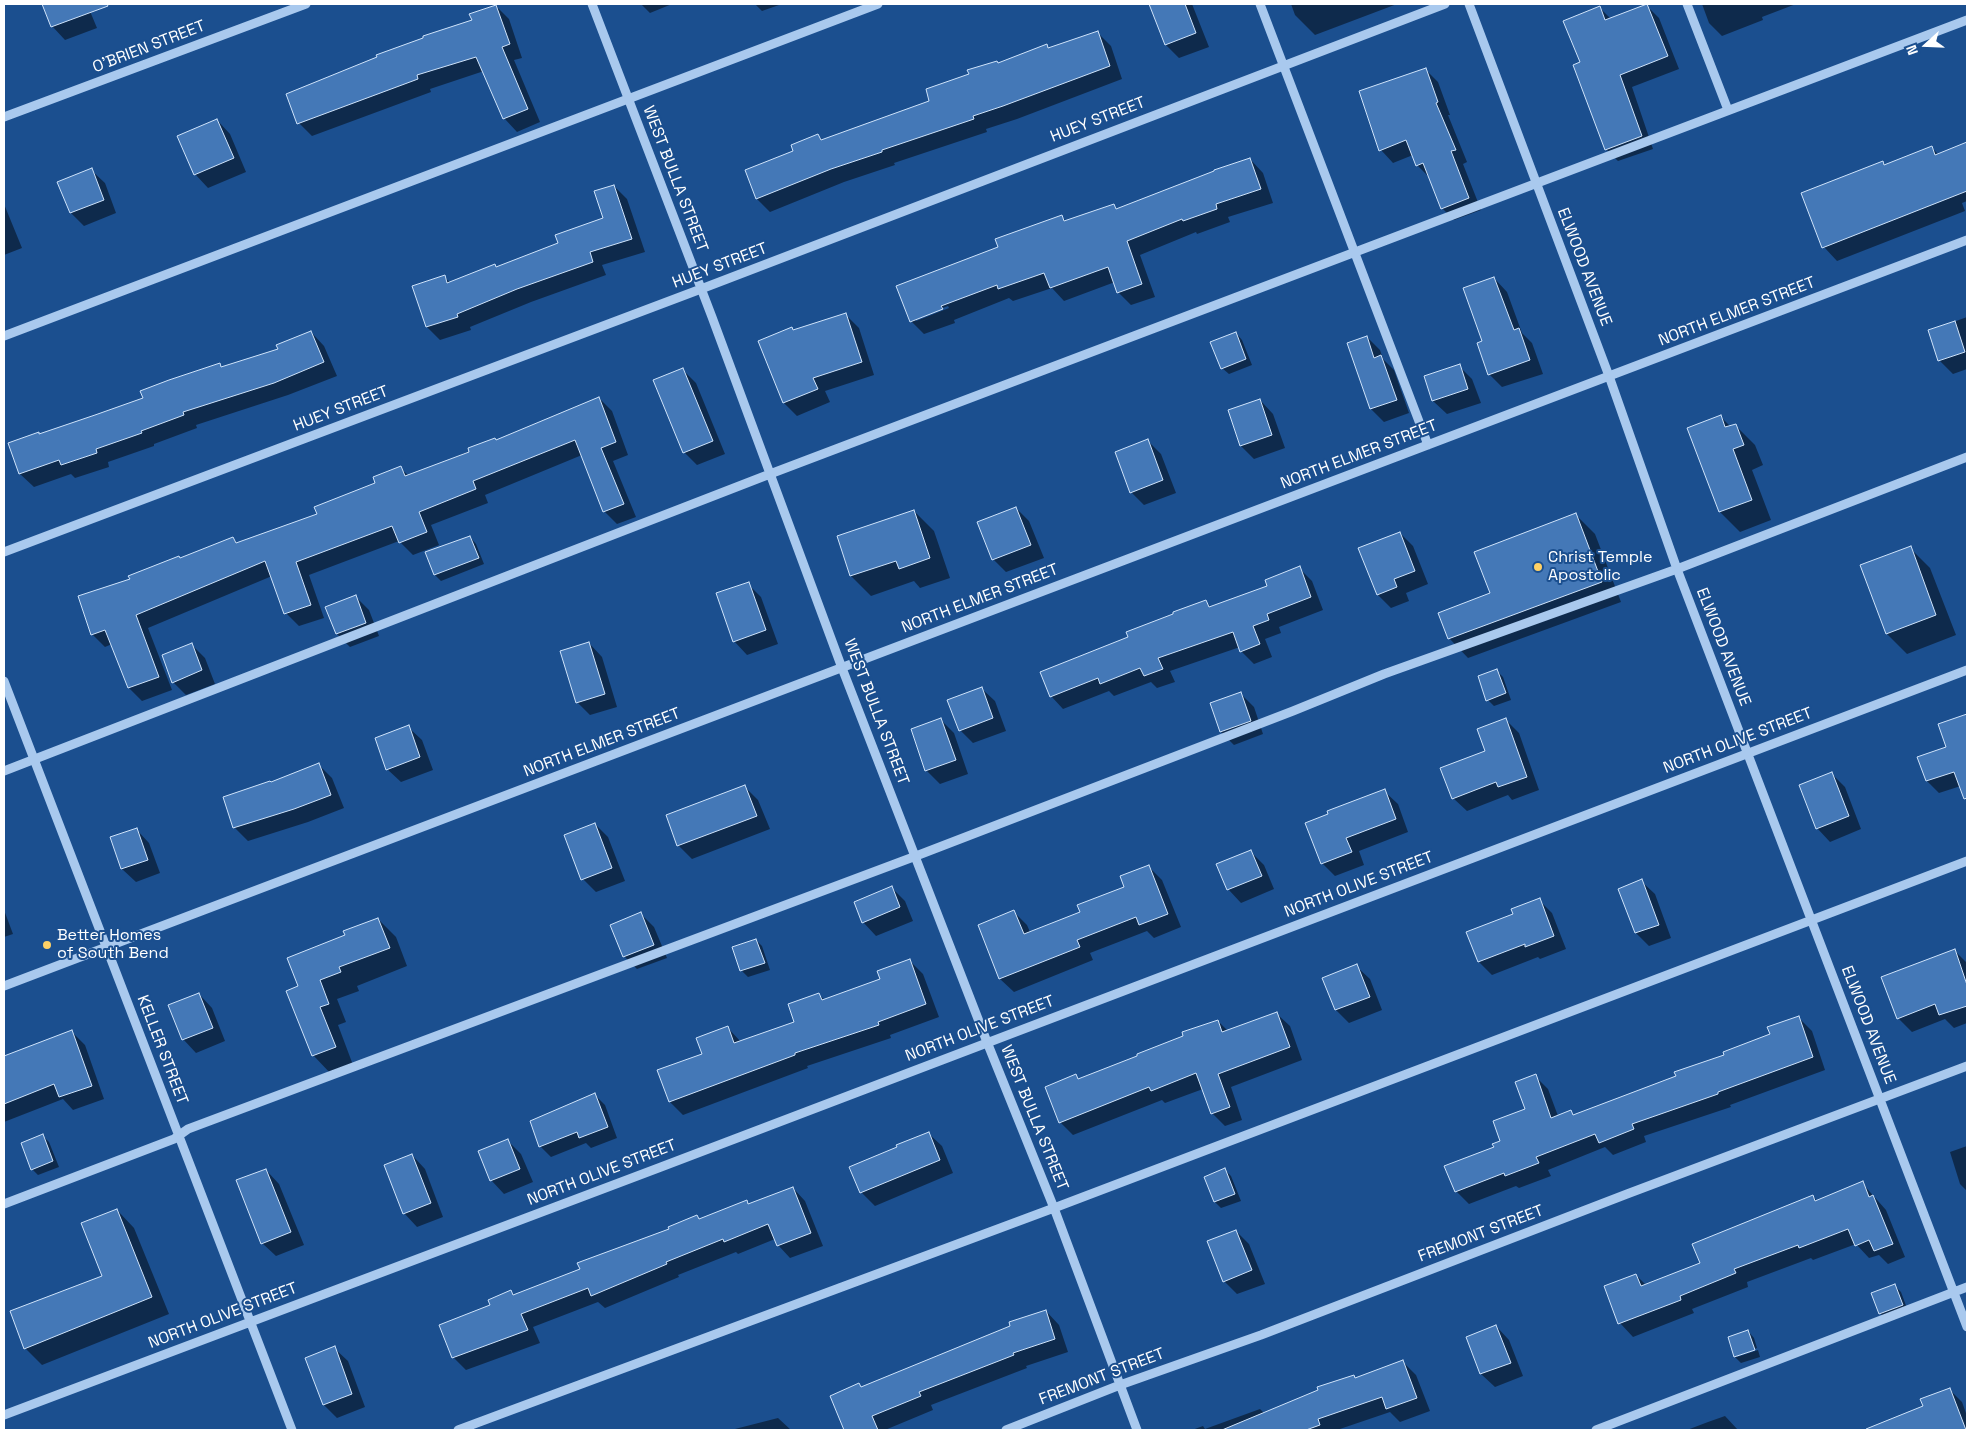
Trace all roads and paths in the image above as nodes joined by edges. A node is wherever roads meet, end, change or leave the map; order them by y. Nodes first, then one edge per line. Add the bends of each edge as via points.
1 (306, 4) edge
2 (592, 4) edge
3 (878, 4) edge
4 (1260, 4) edge
5 (1445, 4) edge
6 (1469, 4) edge
7 (1687, 4) edge
8 (1967, 20) edge
9 (1283, 65) junction
10 (628, 98) junction
11 (1728, 110) junction
12 (4, 117) edge
13 (1536, 183) junction
14 (1967, 240) edge
15 (1353, 252) junction
16 (701, 289) junction
17 (4, 336) edge
18 (1609, 376) junction
19 (1428, 445) junction
20 (1967, 457) edge
21 (770, 474) junction
22 (4, 552) edge
23 (1677, 569) junction
24 (842, 668) junction
25 (1967, 670) edge
26 (4, 681) edge
27 (1748, 754) junction
28 (34, 760) junction
29 (4, 771) edge
30 (916, 856) junction
31 (1967, 861) edge
32 (1811, 920) junction
33 (107, 947) junction
34 (4, 986) edge
35 (987, 1042) junction
36 (1967, 1066) edge
37 (1881, 1099) junction
38 (178, 1135) junction
39 (4, 1204) edge
40 (1054, 1208) junction
41 (1967, 1287) edge
42 (1953, 1293) junction
43 (249, 1321) junction
44 (1967, 1327) edge
45 (1120, 1385) junction
46 (4, 1415) edge
47 (292, 1430) edge
48 (458, 1430) edge
49 (1006, 1430) edge
50 (1137, 1430) edge
51 (1596, 1430) edge

1 - 12 street, O'BRIEN STREET
2 - 10 street, WEST BULLA STREET
3 - 10 street
4 - 9 street
5 - 9 street, HUEY STREET
6 - 13 street, ELWOOD AVENUE
7 - 11 street
8 - 11 street
9 - 15 street
9 - 16 street, HUEY STREET
10 - 16 street, WEST BULLA STREET
10 - 17 street
11 - 13 street
13 - 15 street
13 - 18 street, ELWOOD AVENUE
14 - 18 street, NORTH ELMER STREET
15 - 19 street
15 - 21 street
16 - 21 street, WEST BULLA STREET
16 - 22 street, HUEY STREET
18 - 19 street, NORTH ELMER STREET
18 - 23 street, ELWOOD AVENUE
19 - 24 street, NORTH ELMER STREET
20 - 23 street
21 - 24 street, WEST BULLA STREET
21 - 28 street
23 - 27 street, ELWOOD AVENUE
23 - 30 street via 1384,674
24 - 30 street, WEST BULLA STREET
24 - 33 street, NORTH ELMER STREET
25 - 27 street, NORTH OLIVE STREET
26 - 28 street, KELLER STREET
27 - 32 street, ELWOOD AVENUE
27 - 35 street, NORTH OLIVE STREET
28 - 29 street
28 - 33 street, KELLER STREET
30 - 35 street, WEST BULLA STREET
30 - 38 street
31 - 32 street
32 - 37 street, ELWOOD AVENUE
32 - 40 street
33 - 34 street, NORTH ELMER STREET
33 - 38 street, KELLER STREET
35 - 40 street, WEST BULLA STREET
35 - 43 street, NORTH OLIVE STREET
36 - 37 street, FREMONT STREET
37 - 42 street, ELWOOD AVENUE
37 - 45 street, FREMONT STREET via 1262,1335
38 - 39 street
38 - 43 street, KELLER STREET
40 - 45 street, WEST BULLA STREET
40 - 48 street
41 - 42 street
42 - 44 street, ELWOOD AVENUE
42 - 51 street
43 - 46 street, NORTH OLIVE STREET
43 - 47 street, KELLER STREET
45 - 49 street, FREMONT STREET
45 - 50 street, WEST BULLA STREET

